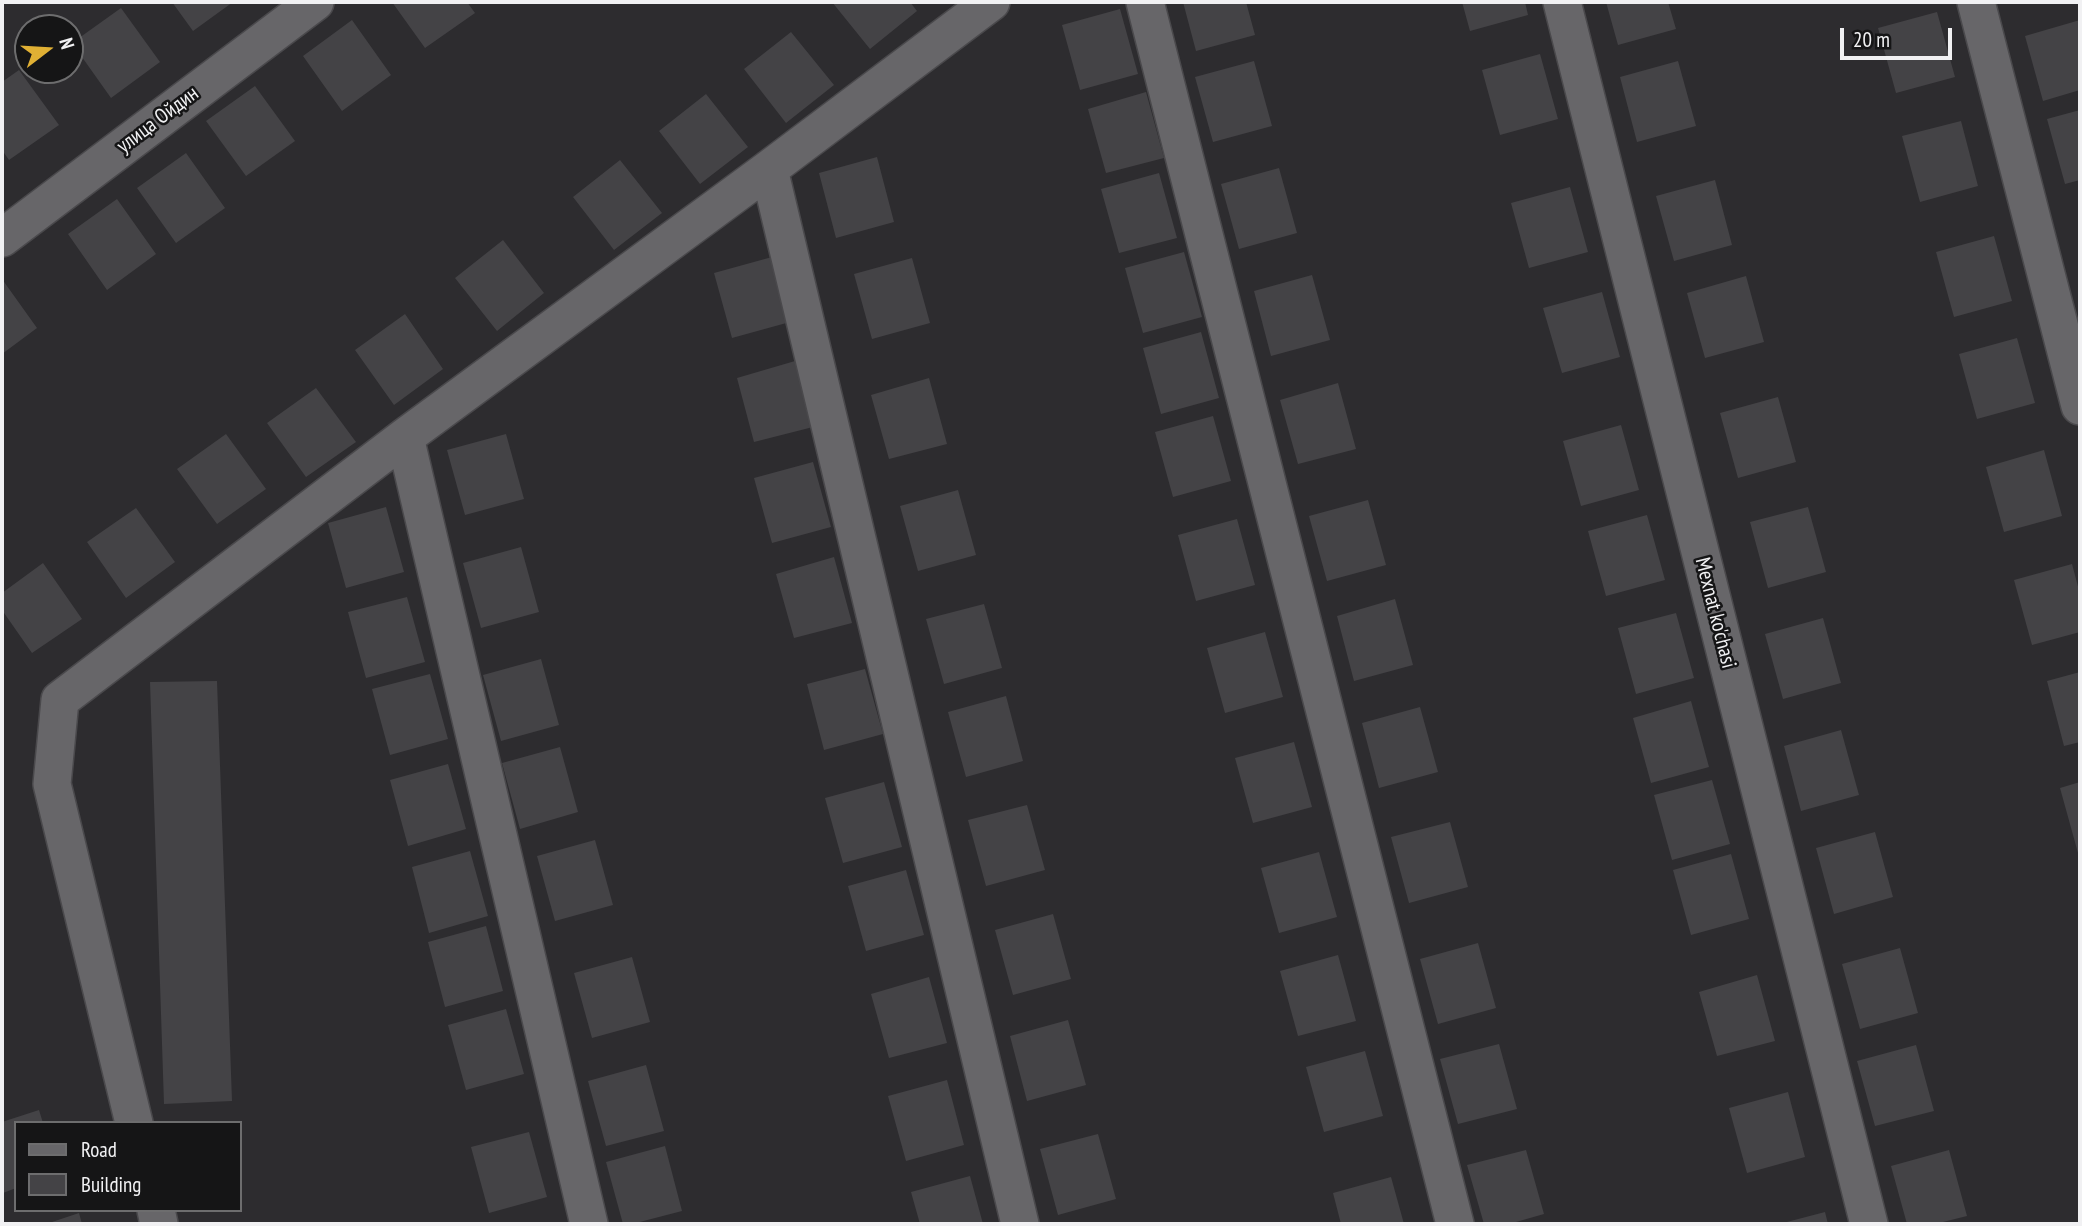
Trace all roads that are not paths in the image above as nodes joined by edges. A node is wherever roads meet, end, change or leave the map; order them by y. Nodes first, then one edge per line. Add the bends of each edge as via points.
1 (315, 2) edge
2 (1145, 2) edge
3 (1562, 2) edge
4 (1976, 2) edge
5 (983, 4) edge
6 (769, 169) junction
7 (2, 238) edge
8 (2080, 406) edge
9 (405, 437) junction
10 (134, 1121) edge
11 (589, 1224) edge
12 (1020, 1224) edge
13 (1455, 1224) edge
14 (1869, 1224) edge

1 - 7 street, улица Ойдин
2 - 13 street
3 - 14 street, Mexnat ko'chasi
4 - 8 street
5 - 6 street
6 - 9 street
6 - 12 street
9 - 10 street via 60,700 52,784
9 - 11 street

